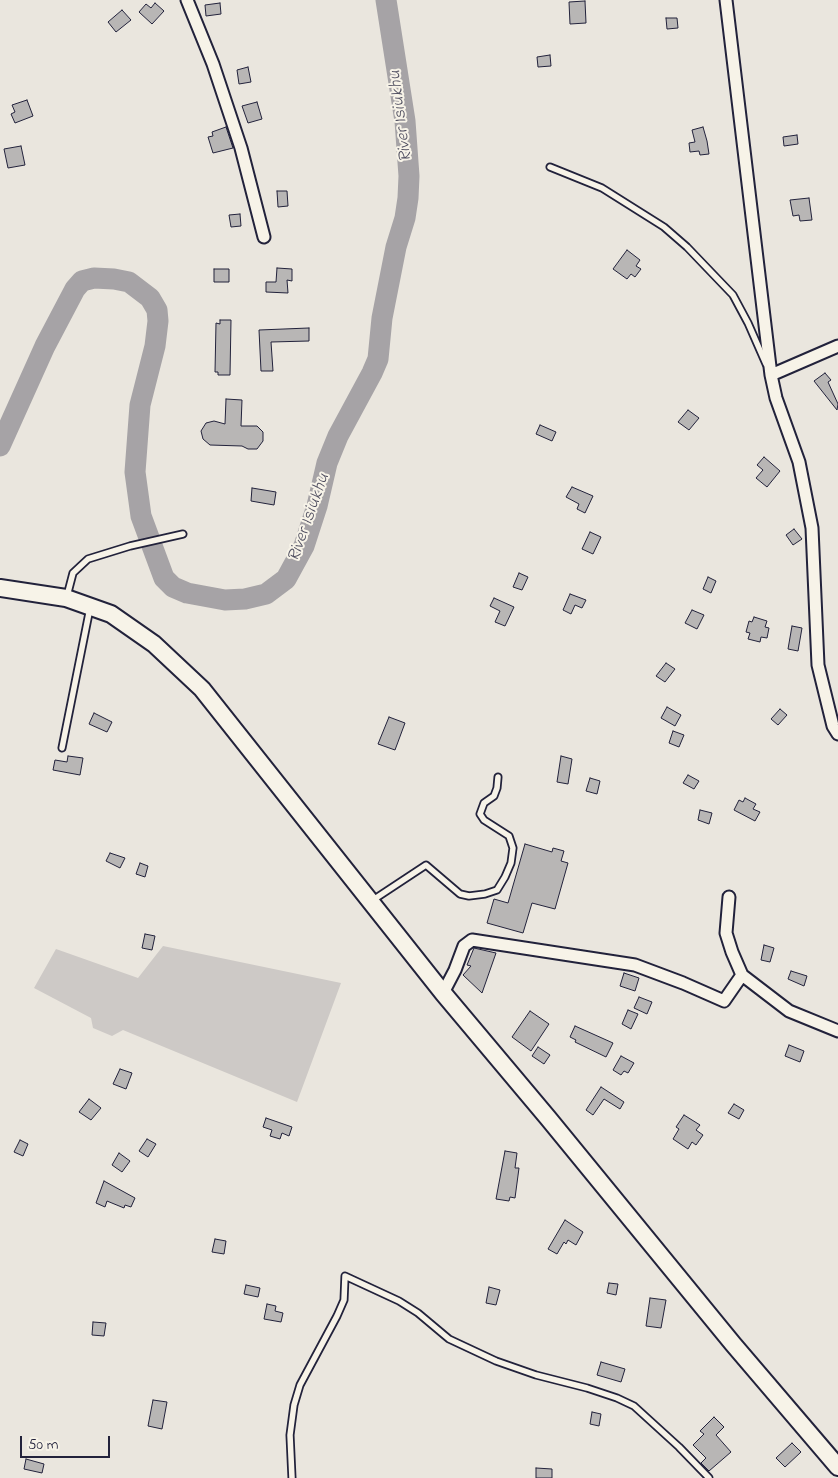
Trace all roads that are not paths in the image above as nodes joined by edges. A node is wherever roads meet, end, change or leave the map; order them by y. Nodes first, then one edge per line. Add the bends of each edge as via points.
1 (188, 0) edge
2 (726, 0) edge
3 (550, 167) dead end
4 (264, 237) dead end
5 (838, 346) edge
6 (771, 375) junction
7 (183, 534) dead end
8 (0, 588) edge
9 (66, 598) junction
10 (90, 606) junction
11 (838, 734) edge
12 (62, 748) dead end
13 (498, 777) dead end
14 (729, 896) dead end
15 (371, 902) junction
16 (742, 975) junction
17 (442, 993) junction
18 (838, 1031) edge
19 (838, 1467) edge
20 (292, 1478) edge
21 (709, 1478) edge

1 - 4 street via 241,148
2 - 6 street
3 - 6 lane via 602,188 664,227 688,247 733,295
5 - 6 street
6 - 11 street via 799,462 812,528 818,666 833,726
7 - 9 lane via 88,559 73,573
8 - 9 main road
9 - 10 main road
10 - 12 lane
10 - 15 main road via 111,614 154,644 202,689
13 - 15 lane via 494,796 484,804 480,814 509,836 513,848 511,863 497,890 469,896 460,894 426,865
14 - 16 street via 726,933
15 - 17 main road
16 - 17 street via 724,1000 635,965 472,940 464,946
16 - 18 street via 789,1011
17 - 19 main road
20 - 21 lane via 290,1435 294,1405 300,1385 344,1300 345,1276 399,1301 449,1339 496,1361 587,1388 634,1406

